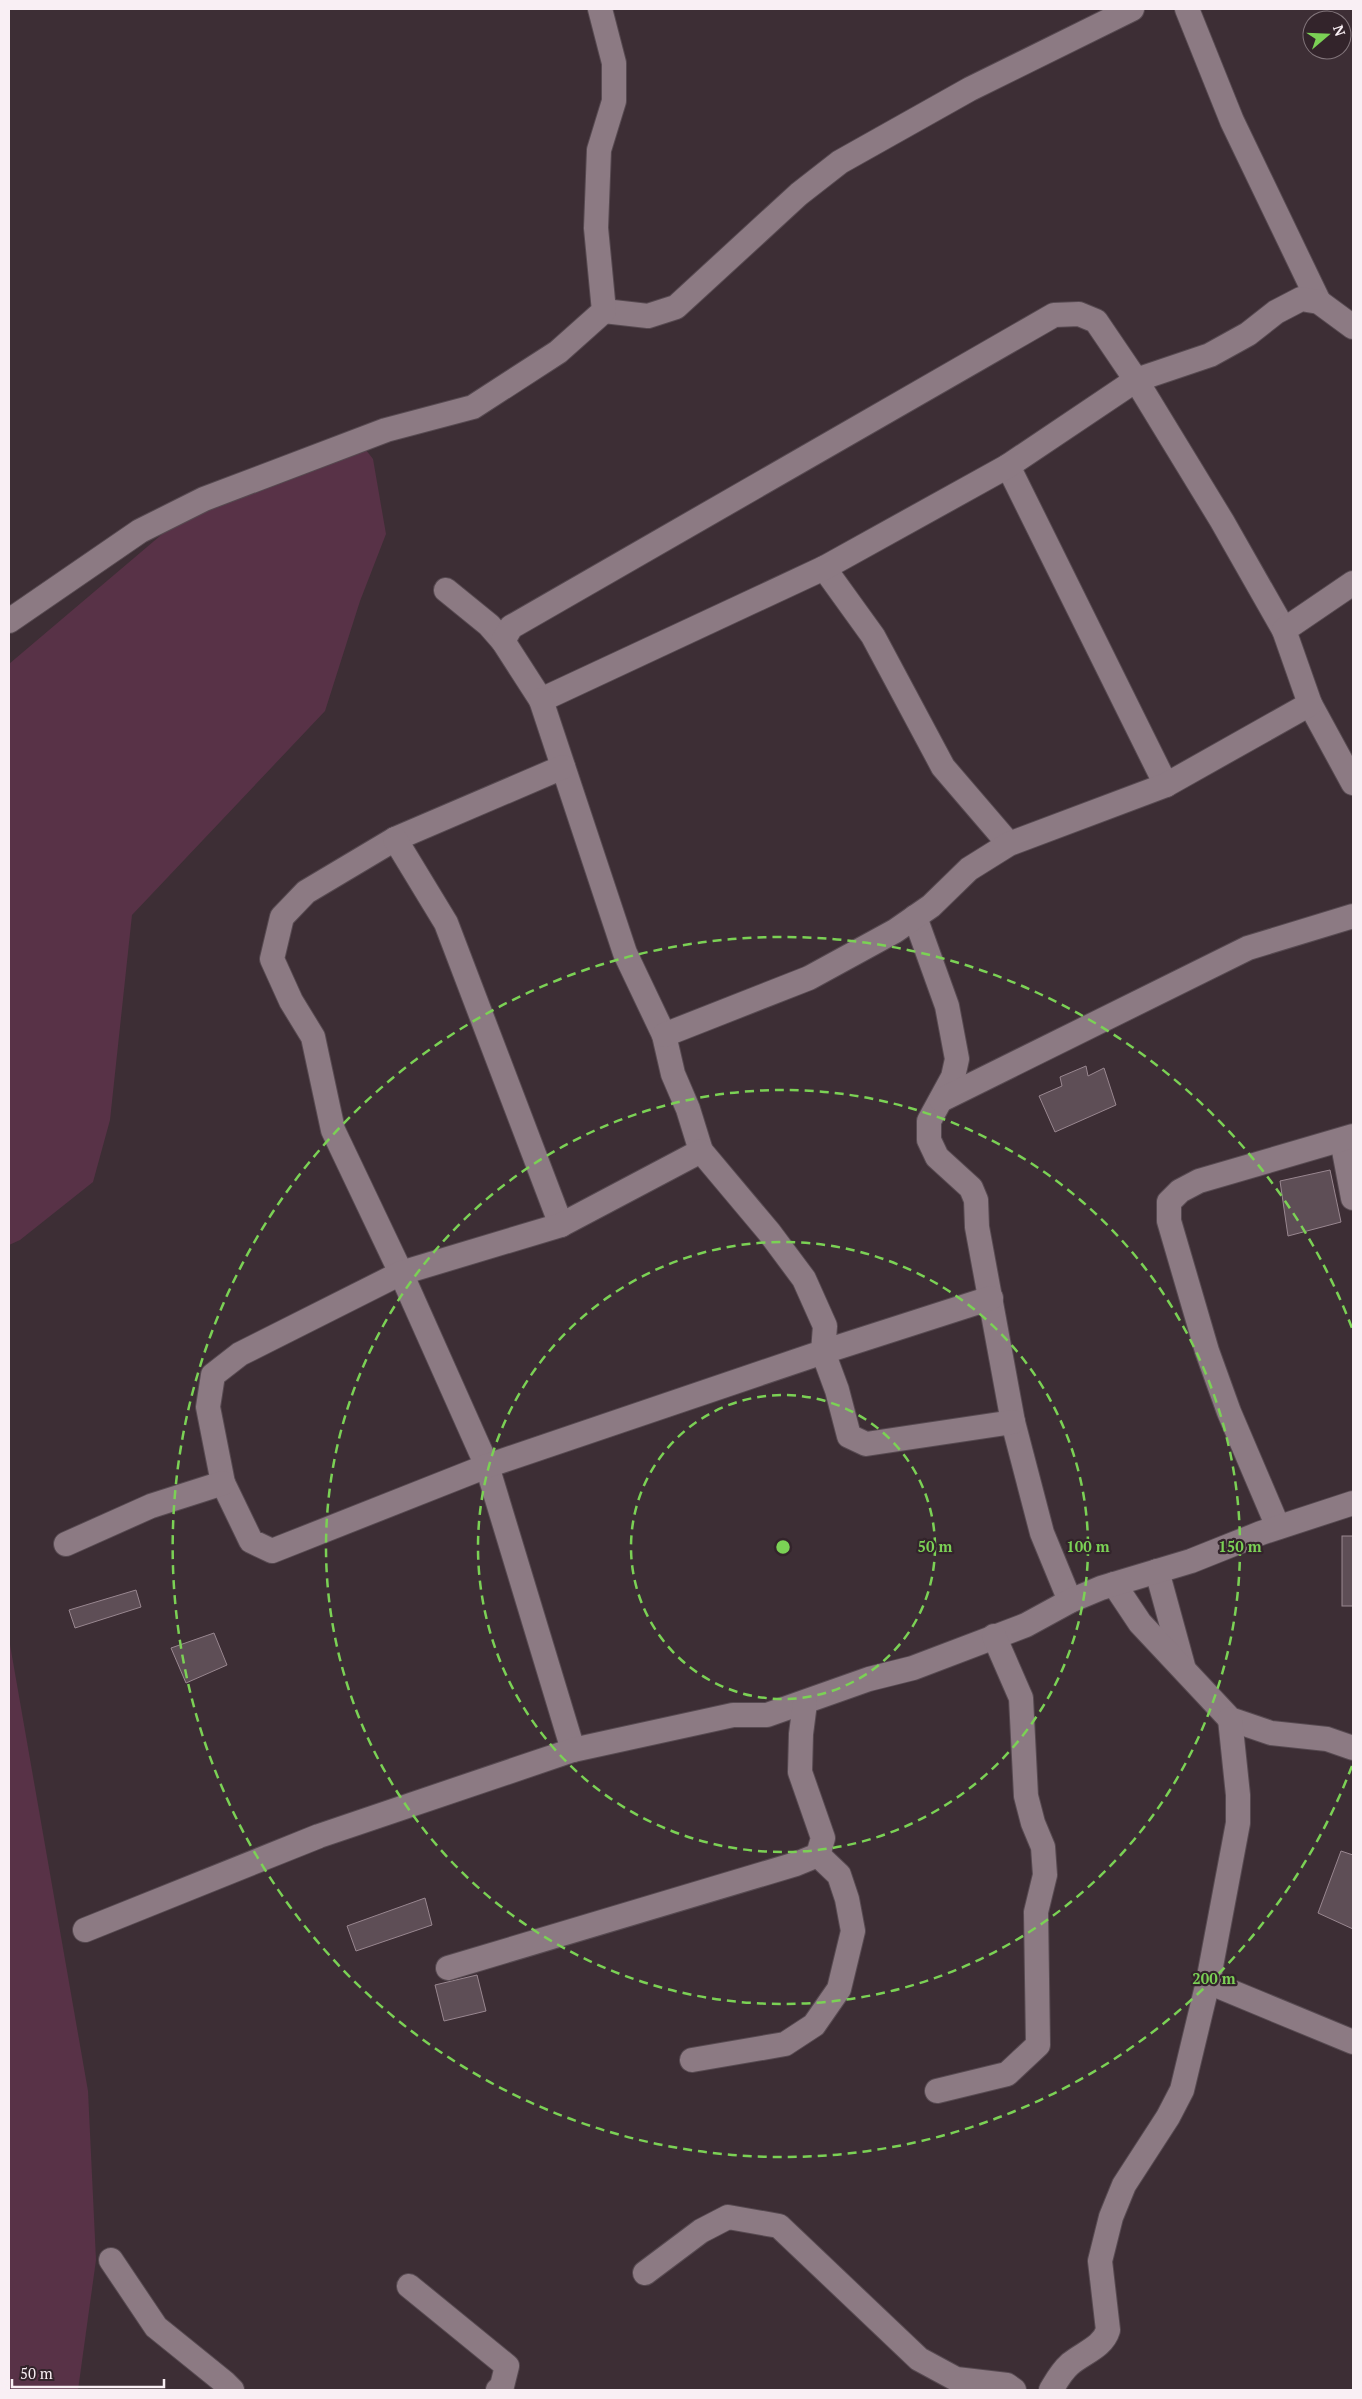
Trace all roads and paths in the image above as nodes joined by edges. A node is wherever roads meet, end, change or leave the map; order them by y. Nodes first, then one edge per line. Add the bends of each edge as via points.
1 (600, 9) edge
2 (1132, 9) edge
3 (1187, 9) edge
4 (1319, 302) junction
5 (604, 311) junction
6 (1353, 327) edge
7 (1136, 380) junction
8 (1008, 466) junction
9 (824, 568) junction
10 (1353, 583) edge
11 (446, 590) dead end
12 (9, 621) edge
13 (1284, 630) junction
14 (503, 641) junction
15 (541, 700) junction
16 (1310, 704) junction
17 (563, 767) junction
18 (1353, 783) edge
19 (1166, 785) junction
20 (395, 840) junction
21 (1009, 844) junction
22 (1353, 916) edge
23 (915, 917) junction
24 (664, 1035) junction
25 (941, 1100) junction
26 (1348, 1138) edge
27 (701, 1151) junction
28 (1353, 1198) edge
29 (561, 1225) junction
30 (401, 1273) junction
31 (991, 1298) junction
32 (823, 1352) junction
33 (1013, 1422) junction
34 (487, 1466) junction
35 (223, 1483) junction
36 (1353, 1503) edge
37 (1278, 1527) junction
38 (66, 1544) dead end
39 (1157, 1572) junction
40 (1114, 1584) junction
41 (1070, 1602) junction
42 (994, 1636) junction
43 (1184, 1670) junction
44 (805, 1703) junction
45 (1230, 1719) junction
46 (1353, 1748) edge
47 (573, 1750) junction
48 (818, 1855) junction
49 (85, 1930) dead end
50 (448, 1968) dead end
51 (1208, 1982) junction
52 (1353, 2042) edge
53 (692, 2060) dead end
54 (937, 2090) dead end
55 (111, 2260) dead end
56 (645, 2273) dead end
57 (410, 2286) dead end
58 (232, 2390) edge
59 (498, 2390) edge
60 (1014, 2390) edge
61 (1051, 2390) edge

1 - 5 street via 614,63 614,101 599,150 596,228
2 - 5 street via 970,89 840,162 799,194 676,307 648,316
3 - 4 street via 1232,121
4 - 6 street
4 - 7 street via 1301,299 1210,355
5 - 12 street via 558,352 473,407 386,430 204,499 140,531
7 - 8 street
7 - 13 street
7 - 14 street via 1096,321 1079,314 1054,315 511,627
8 - 9 street
8 - 19 street
9 - 15 street
9 - 21 street via 873,636 943,767
10 - 13 street
11 - 14 street via 489,625
13 - 16 street
14 - 15 street
15 - 17 street
16 - 18 street
16 - 19 street
17 - 20 street
17 - 24 street via 625,953
19 - 21 street
20 - 29 street via 446,924
20 - 30 street via 306,892 282,917 272,958 291,1001 313,1037 333,1130
21 - 23 street via 970,869
22 - 25 street via 1248,948
23 - 24 street via 809,978
23 - 25 street via 947,1006 957,1059 953,1077
24 - 27 street via 673,1074
25 - 31 street via 929,1121 929,1140 938,1157 971,1188 976,1200 977,1227
26 - 28 street
26 - 37 street via 1199,1181 1180,1191 1169,1202 1171,1230 1207,1351
27 - 29 street
27 - 32 street via 770,1232 804,1279 825,1326
29 - 30 street
30 - 34 street
30 - 35 street via 240,1354 213,1375 208,1407
31 - 32 street
31 - 33 street
32 - 33 street via 850,1436 866,1444
32 - 34 street
33 - 41 street via 1042,1533
34 - 35 street via 272,1551 251,1541
34 - 47 street
35 - 38 street via 151,1506
36 - 37 street
37 - 39 street
39 - 40 street
39 - 43 street
40 - 41 street
40 - 43 street via 1140,1623
41 - 42 street via 1026,1625
42 - 44 street via 914,1668 869,1679
42 - 54 street via 1021,1698 1026,1796 1032,1823 1043,1847 1045,1875 1036,1912 1038,2045 1007,2074
43 - 45 street
44 - 47 street via 767,1715 733,1715
44 - 48 street via 800,1772 823,1838
45 - 46 street via 1271,1733 1326,1739
45 - 51 street via 1238,1823
47 - 49 street via 318,1836
48 - 50 street
48 - 53 street via 839,1875 847,1899 852,1931 839,1989 814,2025 785,2044
51 - 52 street
51 - 61 street via 1182,2090 1168,2118 1124,2185 1111,2217 1100,2261 1108,2330 1105,2339 1061,2373
55 - 58 street via 156,2327
56 - 60 street via 701,2231 728,2217 779,2226 919,2359 956,2379 1007,2385
57 - 59 street via 507,2366

